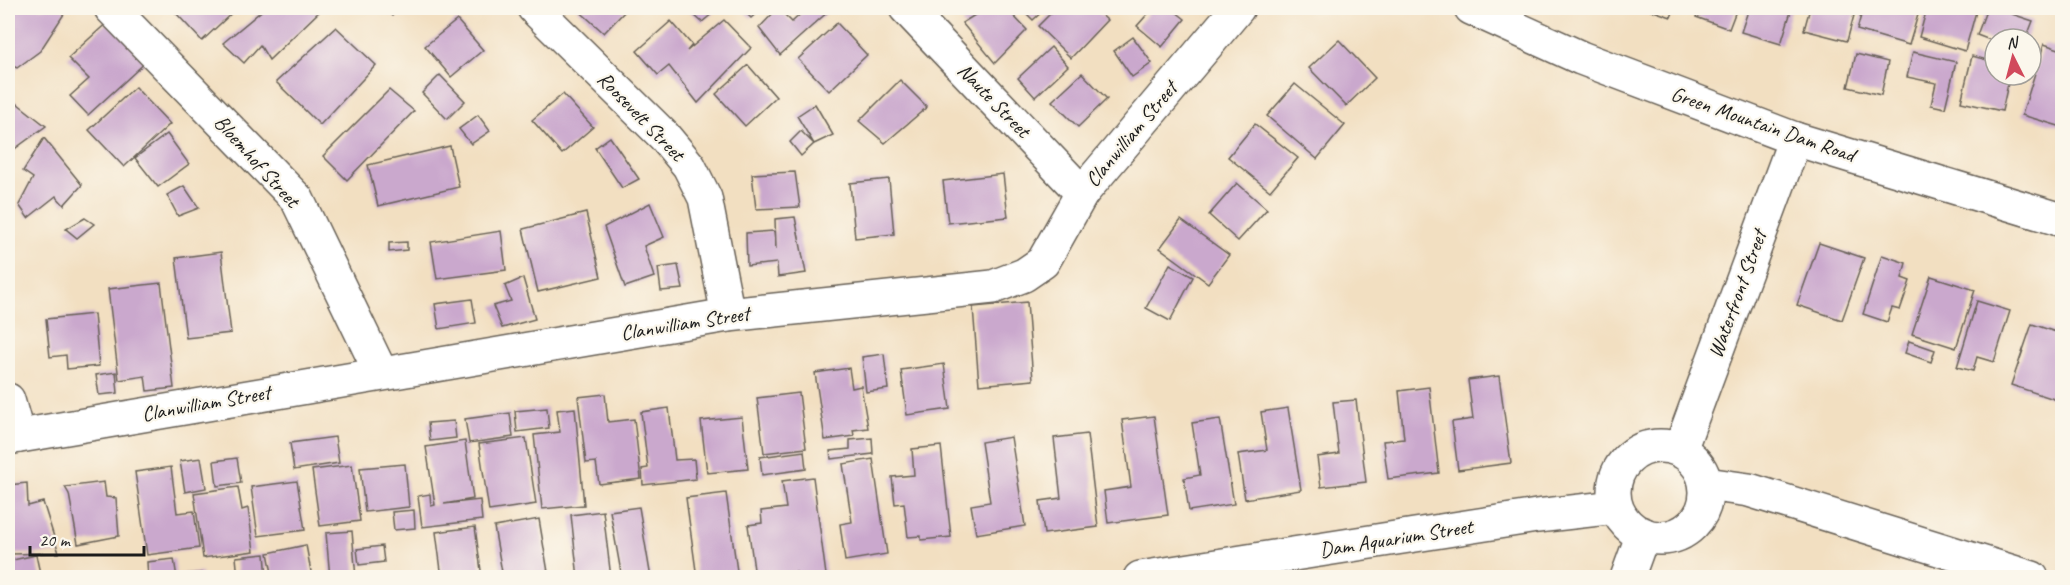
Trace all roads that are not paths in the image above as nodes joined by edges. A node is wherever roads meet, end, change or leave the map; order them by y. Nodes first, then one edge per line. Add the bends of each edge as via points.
1 (111, 8) edge
2 (534, 8) edge
3 (906, 8) edge
4 (1238, 8) edge
5 (1471, 8) edge
6 (1795, 139) junction
7 (1082, 193) junction
8 (2062, 220) edge
9 (728, 315) junction
10 (381, 373) junction
11 (8, 400) edge
12 (13, 437) edge
13 (1680, 450) junction
14 (1706, 484) junction
15 (1616, 507) junction
16 (1643, 534) junction
17 (1140, 578) edge
18 (1627, 578) edge
19 (2032, 578) edge

1 - 10 street, Bloemhof Street via 297,199
2 - 9 street, Roosevelt Street via 664,136 689,166 705,198
3 - 7 street, Naute Street
4 - 7 street, Clanwilliam Street
5 - 6 street, Green Mountain Dam Road via 1581,58
6 - 8 street, Green Mountain Dam Road
6 - 13 street, Waterfront Street
7 - 9 street, Clanwilliam Street via 1043,262 1024,275 993,287
9 - 10 street, Clanwilliam Street
10 - 12 street, Clanwilliam Street
11 - 12 street
13 - 14 street via 1692,458
13 - 15 street via 1649,447 1635,453 1616,477
14 - 16 street via 1706,499 1692,525 1665,538
14 - 19 street via 1749,490
15 - 16 street via 1624,521
15 - 17 street, Dam Aquarium Street
16 - 18 street

